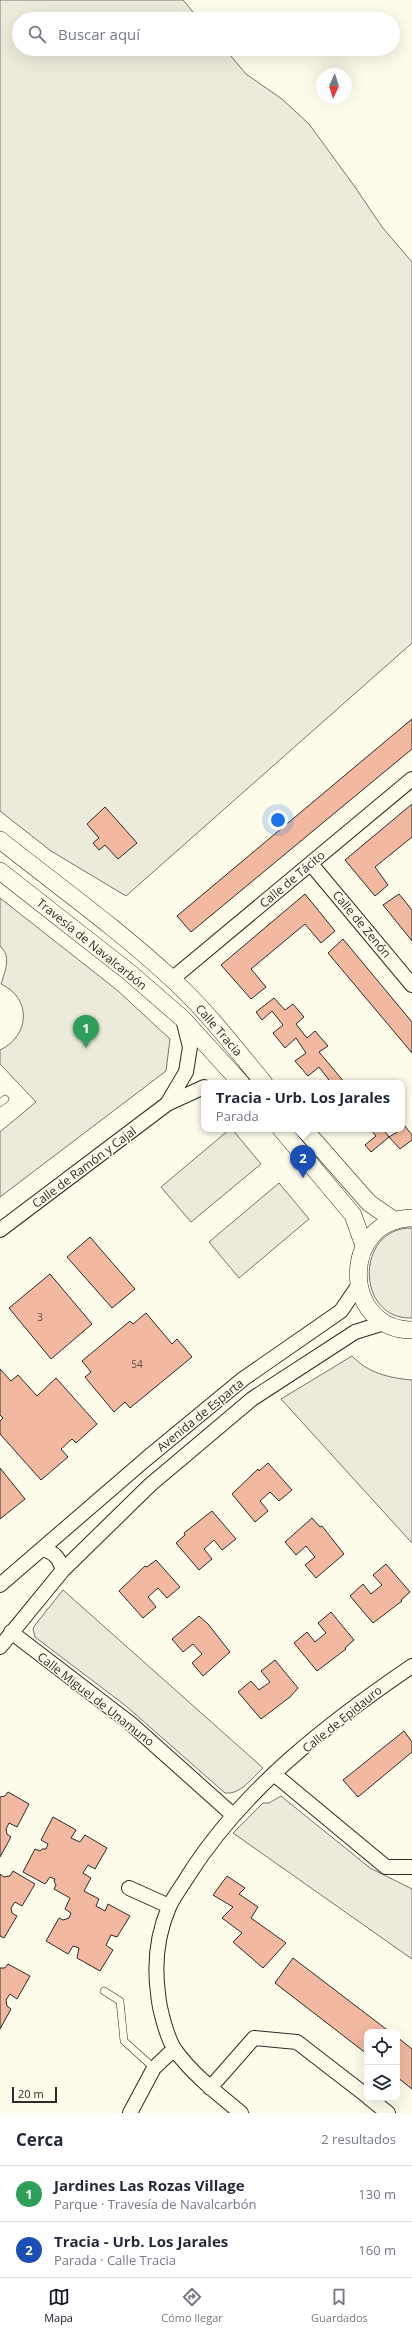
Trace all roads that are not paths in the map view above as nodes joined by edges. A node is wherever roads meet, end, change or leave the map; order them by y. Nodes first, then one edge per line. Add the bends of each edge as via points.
1 (412, 779) edge
2 (0, 840) edge
3 (311, 864) junction
4 (0, 870) edge
5 (172, 979) junction
6 (412, 985) edge
7 (183, 1019) junction
8 (234, 1080) edge
9 (261, 1080) edge
10 (201, 1088) edge
11 (167, 1104) junction
12 (283, 1132) edge
13 (307, 1132) edge
14 (412, 1218) edge
15 (395, 1221) junction
16 (0, 1230) edge
17 (364, 1246) junction
18 (358, 1286) junction
19 (384, 1322) junction
20 (412, 1330) edge
21 (43, 1549) junction
22 (63, 1570) junction
23 (0, 1585) edge
24 (11, 1632) junction
25 (0, 1647) edge
26 (412, 1666) edge
27 (274, 1774) junction
28 (233, 1815) junction
29 (412, 1867) edge
30 (129, 1888) dead end
31 (169, 1906) junction
32 (104, 1991) dead end
33 (174, 2049) junction
34 (154, 2068) junction
35 (210, 2088) junction
36 (364, 2094) edge
37 (373, 2101) edge
38 (130, 2113) edge
39 (241, 2113) edge
40 (388, 2113) edge

1 - 3 street, Calle de Tácito
2 - 5 street, Travesía de Navalcarbón
3 - 5 street, Calle de Tácito
3 - 6 street, Calle de Zenón
4 - 7 street, Travesía de Navalcarbón via 130,973
5 - 9 street, Calle Tracia via 198,1005
7 - 8 street, Calle Tracia
7 - 11 street, Calle de Ramón y Cajal via 190,1047 186,1072
10 - 11 street, Calle de Ramón y Cajal
11 - 16 street, Calle de Ramón y Cajal
12 - 17 street via 353,1215
13 - 15 street via 369,1203
14 - 15 street
15 - 17 street via 378,1231
17 - 18 street via 358,1265
18 - 19 street via 363,1300 372,1313
18 - 21 street, Avenida de Esparta via 340,1311 243,1379
19 - 20 street via 395,1328
19 - 22 street, Avenida de Esparta via 355,1332 252,1399 150,1485
21 - 22 street via 53,1552
21 - 23 street, Avenida de Esparta
22 - 24 street, Avenida de Esparta
24 - 25 street, Avenida de Esparta
24 - 28 street, Calle Miguel de Unamuno via 130,1723
26 - 27 street, Calle de Epidauro via 360,1701
27 - 28 street, Calle de Epidauro
27 - 29 street via 386,1867
28 - 31 street, Calle de Epidauro via 199,1859
30 - 31 street
31 - 33 street, Calle de Epidauro via 159,1938 155,1969 159,2007
32 - 34 lane via 120,2001 124,2041
33 - 34 street
33 - 35 street, Calle de Epidauro
34 - 38 street
35 - 36 street via 254,2038 297,2042
35 - 39 street, Calle de Epidauro
37 - 40 street

